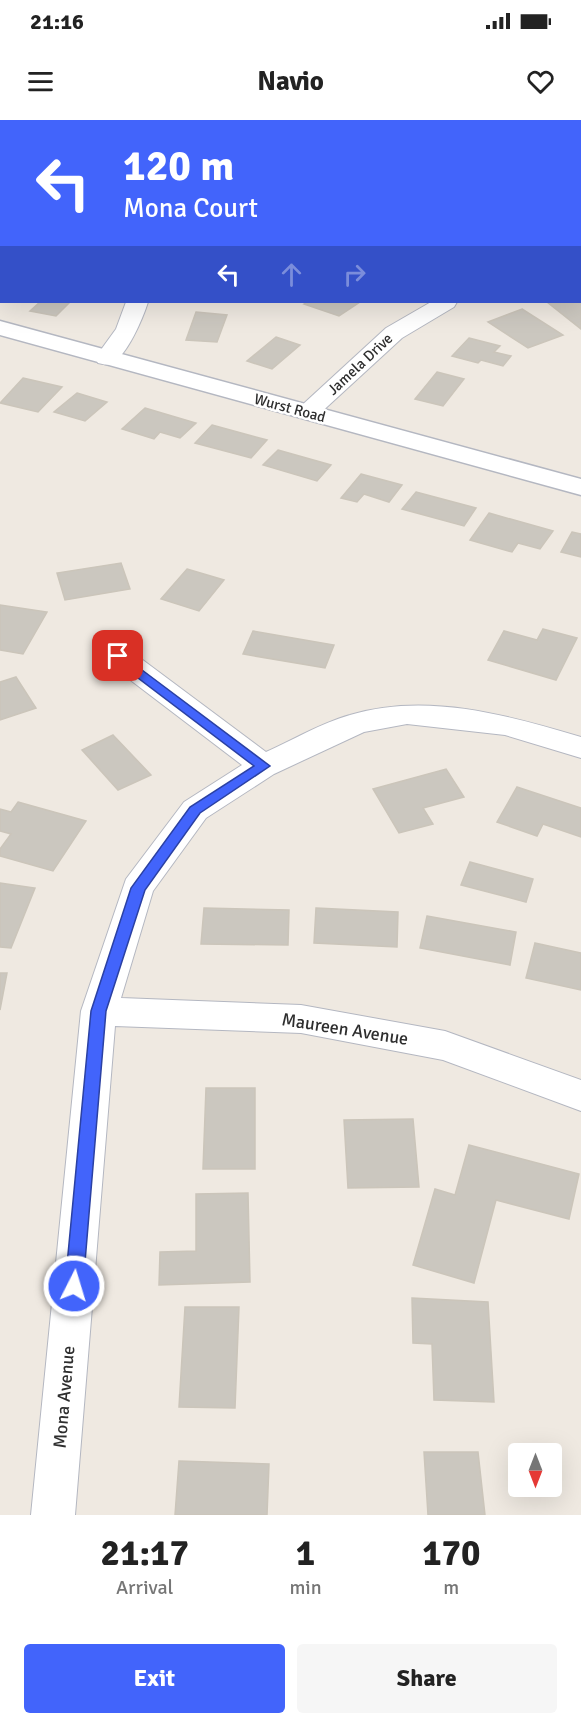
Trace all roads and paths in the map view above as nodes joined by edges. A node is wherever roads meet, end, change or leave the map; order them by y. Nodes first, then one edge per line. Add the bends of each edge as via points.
1 (137, 303) edge
2 (444, 303) edge
3 (0, 328) edge
4 (106, 358) junction
5 (308, 412) junction
6 (581, 487) edge
7 (118, 656) dead end
8 (581, 748) edge
9 (263, 766) junction
10 (99, 1011) junction
11 (581, 1096) edge
12 (53, 1515) edge

1 - 4 street via 127,330
2 - 5 street, Jamela Drive via 394,333
3 - 4 street, Wurst Road
4 - 5 street, Wurst Road
5 - 6 street, Wurst Road
7 - 9 street
8 - 9 street, Mona Avenue via 507,725 407,714 357,723
9 - 10 street, Mona Avenue via 195,810 138,888
10 - 11 street, Maureen Avenue via 301,1019 446,1046
10 - 12 street, Mona Avenue

